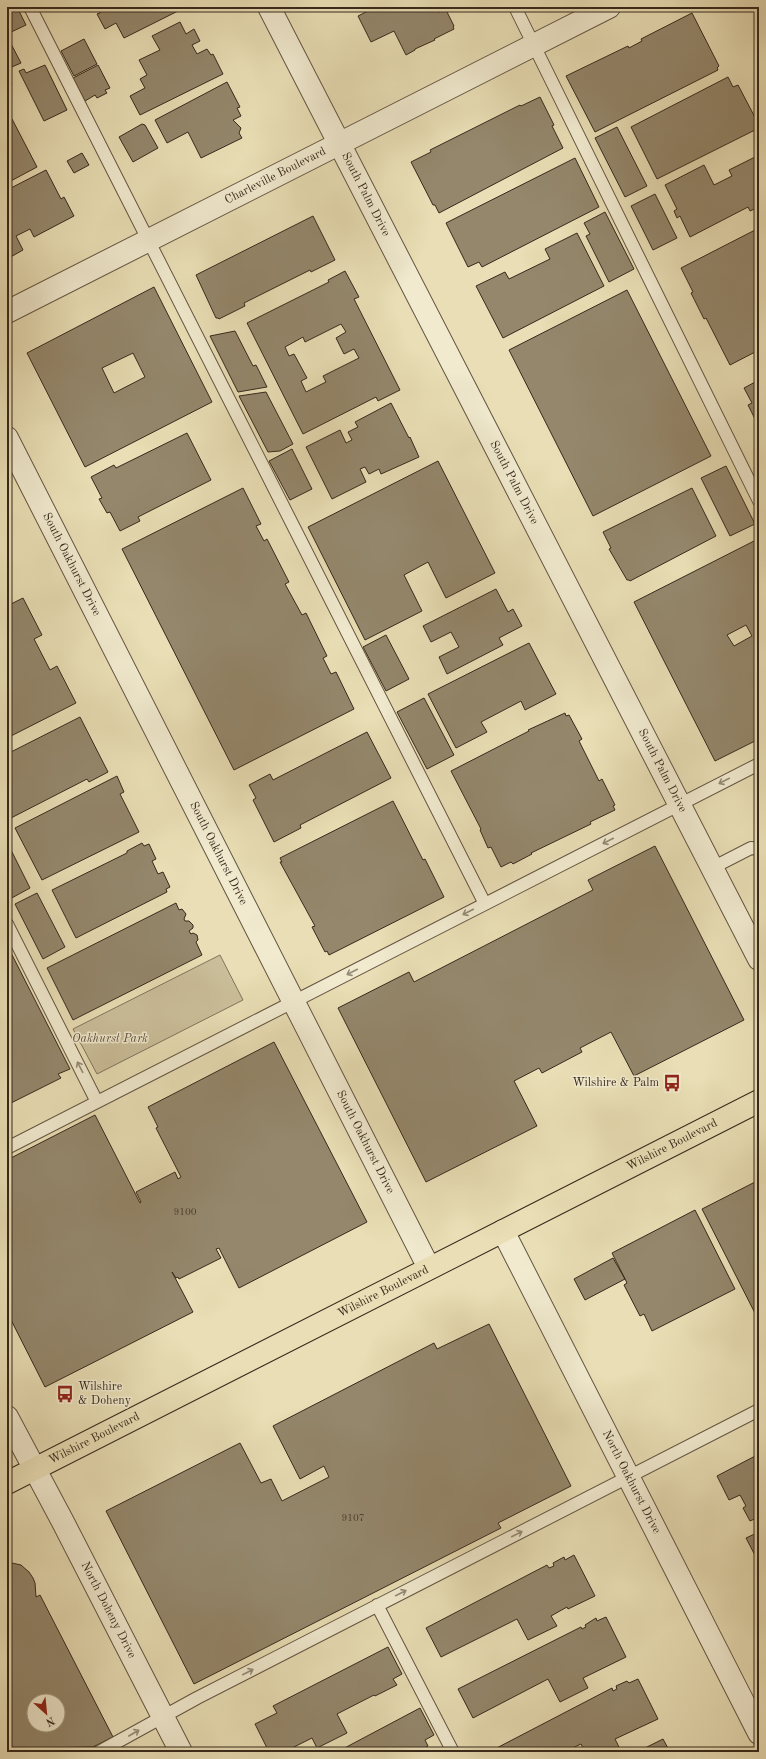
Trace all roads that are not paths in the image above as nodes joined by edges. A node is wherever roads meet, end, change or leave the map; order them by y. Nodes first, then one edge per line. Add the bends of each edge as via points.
1 (30, 7) edge
2 (269, 7) edge
3 (515, 7) edge
4 (609, 7) edge
5 (535, 45) junction
6 (339, 144) junction
7 (148, 241) junction
8 (7, 312) edge
9 (7, 438) edge
10 (759, 501) edge
11 (759, 764) edge
12 (679, 804) junction
13 (759, 849) edge
14 (712, 868) junction
15 (485, 904) junction
16 (7, 924) edge
17 (759, 959) edge
18 (293, 1002) junction
19 (759, 1101) edge
20 (97, 1102) junction
21 (7, 1148) edge
22 (503, 1231) junction
23 (429, 1268) junction
24 (759, 1410) edge
25 (7, 1417) edge
26 (34, 1469) junction
27 (628, 1477) junction
28 (7, 1483) edge
29 (377, 1605) junction
30 (163, 1717) junction
31 (759, 1733) edge
32 (99, 1752) edge
33 (180, 1752) edge
34 (454, 1752) edge

1 - 7 lane
2 - 6 street, South Palm Drive
3 - 5 lane
4 - 5 street, Charleville Boulevard
5 - 6 street, Charleville Boulevard
5 - 10 lane
6 - 7 street, Charleville Boulevard
6 - 12 street, South Palm Drive
7 - 8 street, Charleville Boulevard
7 - 15 lane
9 - 18 street, South Oakhurst Drive
11 -> 12 lane
12 - 14 street, South Palm Drive
12 -> 15 lane
13 - 14 lane via 751,848
14 - 17 street, South Palm Drive
15 -> 18 lane
20 -> 16 lane
18 - 20 lane
18 - 23 street, South Oakhurst Drive
19 - 22 main road, Wilshire Boulevard
20 - 21 lane
22 - 23 main road, Wilshire Boulevard
22 - 27 street, North Oakhurst Drive
23 - 26 main road, Wilshire Boulevard
24 - 27 lane
25 - 26 street, North Doheny Drive
26 - 28 main road, Wilshire Boulevard
26 - 30 street, North Doheny Drive
29 -> 27 lane
27 - 31 street, North Oakhurst Drive
30 -> 29 lane
29 - 34 lane
32 -> 30 lane
30 - 33 street, North Doheny Drive

